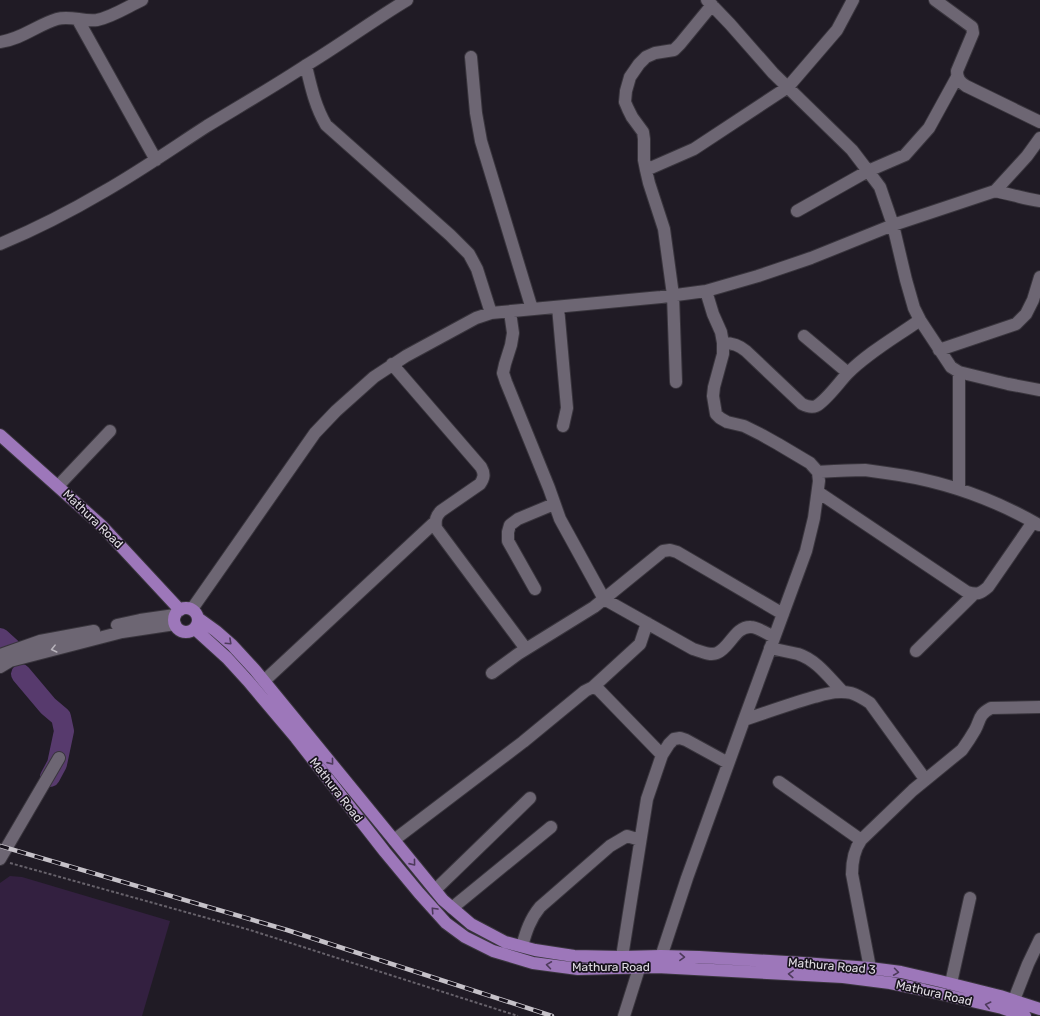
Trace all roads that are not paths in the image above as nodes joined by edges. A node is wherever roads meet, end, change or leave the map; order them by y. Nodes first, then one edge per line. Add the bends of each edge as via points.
1 (142, 0) edge
2 (407, 0) edge
3 (853, 0) edge
4 (935, 0) edge
5 (710, 2) edge
6 (78, 20) junction
7 (0, 42) edge
8 (471, 56) dead end
9 (306, 66) junction
10 (957, 77) junction
11 (788, 88) junction
12 (1040, 122) edge
13 (1040, 138) edge
14 (156, 160) junction
15 (646, 170) junction
16 (868, 171) junction
17 (995, 191) junction
18 (1040, 201) edge
19 (797, 211) dead end
20 (892, 225) junction
21 (0, 244) edge
22 (1040, 277) edge
23 (706, 291) junction
24 (673, 296) junction
25 (558, 307) junction
26 (532, 309) junction
27 (510, 312) junction
28 (491, 313) junction
29 (920, 320) junction
30 (804, 336) dead end
31 (723, 343) junction
32 (939, 350) junction
33 (392, 364) junction
34 (959, 372) junction
35 (848, 373) junction
36 (676, 382) dead end
37 (1040, 390) edge
38 (563, 426) dead end
39 (110, 431) dead end
40 (0, 435) edge
41 (818, 472) junction
42 (58, 486) junction
43 (959, 489) junction
44 (818, 492) junction
45 (554, 504) junction
46 (435, 522) junction
47 (1037, 524) edge
48 (535, 589) dead end
49 (974, 594) junction
50 (604, 599) junction
51 (783, 614) junction
52 (186, 618) junction
53 (647, 623) junction
54 (772, 643) junction
55 (526, 649) junction
56 (916, 651) dead end
57 (0, 655) edge
58 (0, 667) edge
59 (492, 673) dead end
60 (264, 681) junction
61 (593, 687) junction
62 (843, 692) junction
63 (1040, 707) edge
64 (744, 720) junction
65 (310, 746) junction
66 (662, 755) junction
67 (58, 758) dead end
68 (728, 763) junction
69 (925, 780) junction
70 (779, 782) dead end
71 (530, 798) dead end
72 (551, 827) dead end
73 (394, 840) junction
74 (640, 840) junction
75 (861, 840) junction
76 (0, 859) edge
77 (435, 890) junction
78 (970, 898) dead end
79 (452, 908) junction
80 (1040, 939) edge
81 (522, 946) junction
82 (622, 957) junction
83 (642, 961) junction
84 (659, 961) junction
85 (870, 968) junction
86 (951, 983) junction
87 (1011, 1006) junction
88 (1040, 1009) edge
89 (624, 1016) edge
90 (1025, 1016) edge

1 - 6 street via 102,18
2 - 9 street
3 - 11 street via 837,30
4 - 10 street via 972,27 973,33 957,71
5 - 11 street
5 - 15 street via 674,50 646,57 630,77 625,102 643,132
6 - 7 street via 67,17 58,19 22,36
6 - 14 street
8 - 26 street via 481,141
9 - 14 street
9 - 28 street via 313,95 326,125 469,254 477,269
10 - 12 street via 966,86
10 - 16 street via 929,128 905,155
11 - 15 street via 694,149
11 - 16 street via 852,150
13 - 17 street
14 - 21 street via 105,191
15 - 24 street via 664,229
16 - 19 street
16 - 20 street via 880,187
17 - 18 street
17 - 20 street
20 - 23 street via 811,258
20 - 29 street via 914,308
22 - 32 street via 1026,314 1016,324
23 - 24 street
23 - 31 street
24 - 25 street
24 - 36 street
25 - 26 street
25 - 38 street via 567,408
26 - 27 street
27 - 28 street
27 - 45 street via 511,345 503,372
28 - 33 street via 476,318
29 - 32 street
29 - 35 street via 865,358
30 - 35 street
31 - 35 street via 732,343 743,348 808,407 815,407 822,402
31 - 41 street via 723,354 713,396 716,414 727,422 744,426 778,444 810,463
32 - 34 street via 951,367
33 - 46 street via 484,472 480,484 441,511
33 - 52 street via 336,411 315,433
34 - 37 street
34 - 43 street
39 - 42 street
40 - 42 main road, Mathura Road
41 - 43 street via 865,470 930,480
41 - 44 street
42 - 52 main road, Mathura Road via 102,526
43 - 47 street via 993,502
44 - 49 street via 967,592
44 - 51 street via 806,551
45 - 48 street via 518,519 510,525 508,532 508,541
45 - 50 street
46 - 55 street via 436,528
46 - 60 street
47 - 49 street via 988,587
49 - 56 street
50 - 51 street via 663,551 670,550
50 - 53 street
50 - 55 street
51 - 54 street
52 - 57 street via 140,620 40,641
52 -> 58 street via 10,661
52 -> 60 main road, Mathura Road via 216,631
52 - 65 main road, Mathura Road
53 - 54 street via 693,649 706,653 716,653 723,649 745,628 752,627
53 - 61 street via 640,644
54 - 62 street via 810,660
54 - 64 street
55 - 59 street
60 - 65 main road, Mathura Road
61 - 66 street via 599,690
61 - 73 street
62 - 64 street via 803,700
62 - 69 street via 859,696 870,703
63 - 69 street via 986,710 980,716 976,729 962,750
64 - 68 street
65 -> 73 main road, Mathura Road
83 -> 65 main road, Mathura Road via 578,969 533,963 494,951 466,937 446,923 385,852
66 - 68 street via 674,739 680,738
66 - 74 street via 647,800
67 - 76 street
68 - 84 street
69 - 75 street
70 - 75 street
71 - 77 street
72 - 79 street
73 -> 77 main road, Mathura Road
74 - 81 street via 627,836 610,846 540,907 528,926
74 - 82 street
75 - 85 street via 853,858 852,874
77 - 79 main road, Mathura Road
78 - 86 street
79 - 81 main road, Mathura Road via 471,924 505,942
80 - 87 street
81 - 82 main road, Mathura Road via 574,956
82 - 83 main road, Mathura Road
83 - 84 main road, Mathura Road 3
83 - 89 street
84 -> 85 main road, Mathura Road 3 via 803,963
87 -> 84 main road, Mathura Road via 843,977
85 -> 86 main road, Mathura Road 3
86 - 87 main road, Mathura Road 3 via 1000,996
87 - 88 main road, Mathura Road 3
87 - 90 main road, Mathura Road

